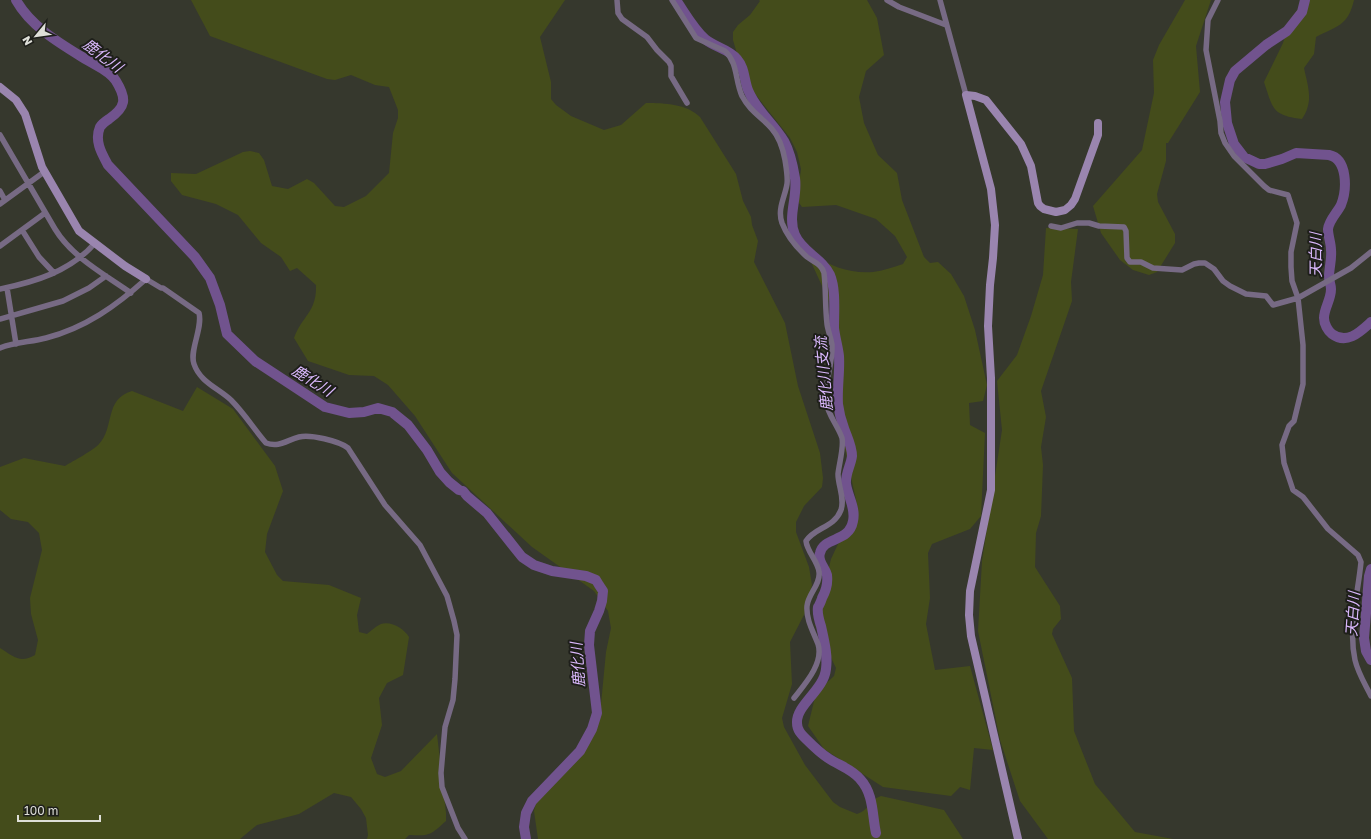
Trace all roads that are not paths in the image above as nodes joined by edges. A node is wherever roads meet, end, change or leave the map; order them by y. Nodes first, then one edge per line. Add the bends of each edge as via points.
1 (617, 0) edge
2 (672, 0) edge
3 (888, 0) edge
4 (940, 0) edge
5 (1218, 0) edge
6 (946, 25) junction
7 (0, 87) edge
8 (966, 94) junction
9 (687, 103) dead end
10 (1098, 123) dead end
11 (0, 135) edge
12 (44, 172) junction
13 (28, 184) junction
14 (0, 191) edge
15 (5, 200) junction
16 (0, 204) edge
17 (45, 213) junction
18 (1051, 226) dead end
19 (22, 230) junction
20 (95, 243) junction
21 (0, 246) edge
22 (1371, 252) edge
23 (81, 257) junction
24 (54, 273) junction
25 (106, 276) junction
26 (146, 279) junction
27 (7, 288) junction
28 (0, 289) edge
29 (131, 293) junction
30 (1298, 298) junction
31 (12, 316) junction
32 (0, 319) edge
33 (16, 344) junction
34 (0, 348) edge
35 (1371, 696) edge
36 (794, 698) dead end
37 (465, 839) edge
38 (1018, 839) edge

1 - 9 street via 618,13 622,19 647,37 669,62 671,76
2 - 36 street via 696,38 728,53 735,66 741,94 748,107 773,130 782,146 787,184 780,208 782,224 790,238 806,256 823,268 824,273 827,325 832,345 826,403 843,443 838,479 843,500 838,518 809,536 806,541 820,574 807,605 808,619 818,646 818,655 811,674
3 - 6 street via 899,7
4 - 6 street
5 - 30 street via 1208,20 1206,50 1221,133 1234,156 1264,186 1288,196 1297,223 1291,260 1292,281
6 - 8 street
7 - 12 street via 16,100 25,114
8 - 10 street via 986,100 1021,144 1031,166 1038,203 1051,212 1065,210 1074,202 1098,134
8 - 38 street via 991,189 995,225 988,326 991,378 991,490 970,591 970,625
11 - 13 street
12 - 13 street
12 - 20 street via 79,231
13 - 15 street
13 - 17 street
14 - 15 street
15 - 16 street
17 - 19 street
17 - 23 street via 63,241
18 - 30 street via 1061,228 1077,223 1089,223 1124,227 1127,258 1130,262 1142,262 1153,268 1182,270 1194,264 1206,263 1230,286 1246,294 1266,296 1273,305
19 - 21 street
19 - 24 street via 39,257
20 - 23 street
20 - 26 street via 124,266
22 - 30 street via 1351,268
23 - 24 street
23 - 25 street
24 - 27 street
25 - 29 street
25 - 31 street via 70,298
26 - 29 street
26 - 37 street via 199,313 193,363 207,383 229,399 266,443 280,445 309,436 343,444 385,505 420,545 447,596 457,635 453,700 445,727 441,773 447,800
27 - 28 street
27 - 31 street
29 - 33 street via 76,328
30 - 35 street via 1303,345 1303,384 1294,421 1289,426 1282,445 1284,463 1293,490 1303,496 1328,529 1358,555 1361,562 1354,612 1354,649 1359,675
31 - 32 street
31 - 33 street
33 - 34 street

